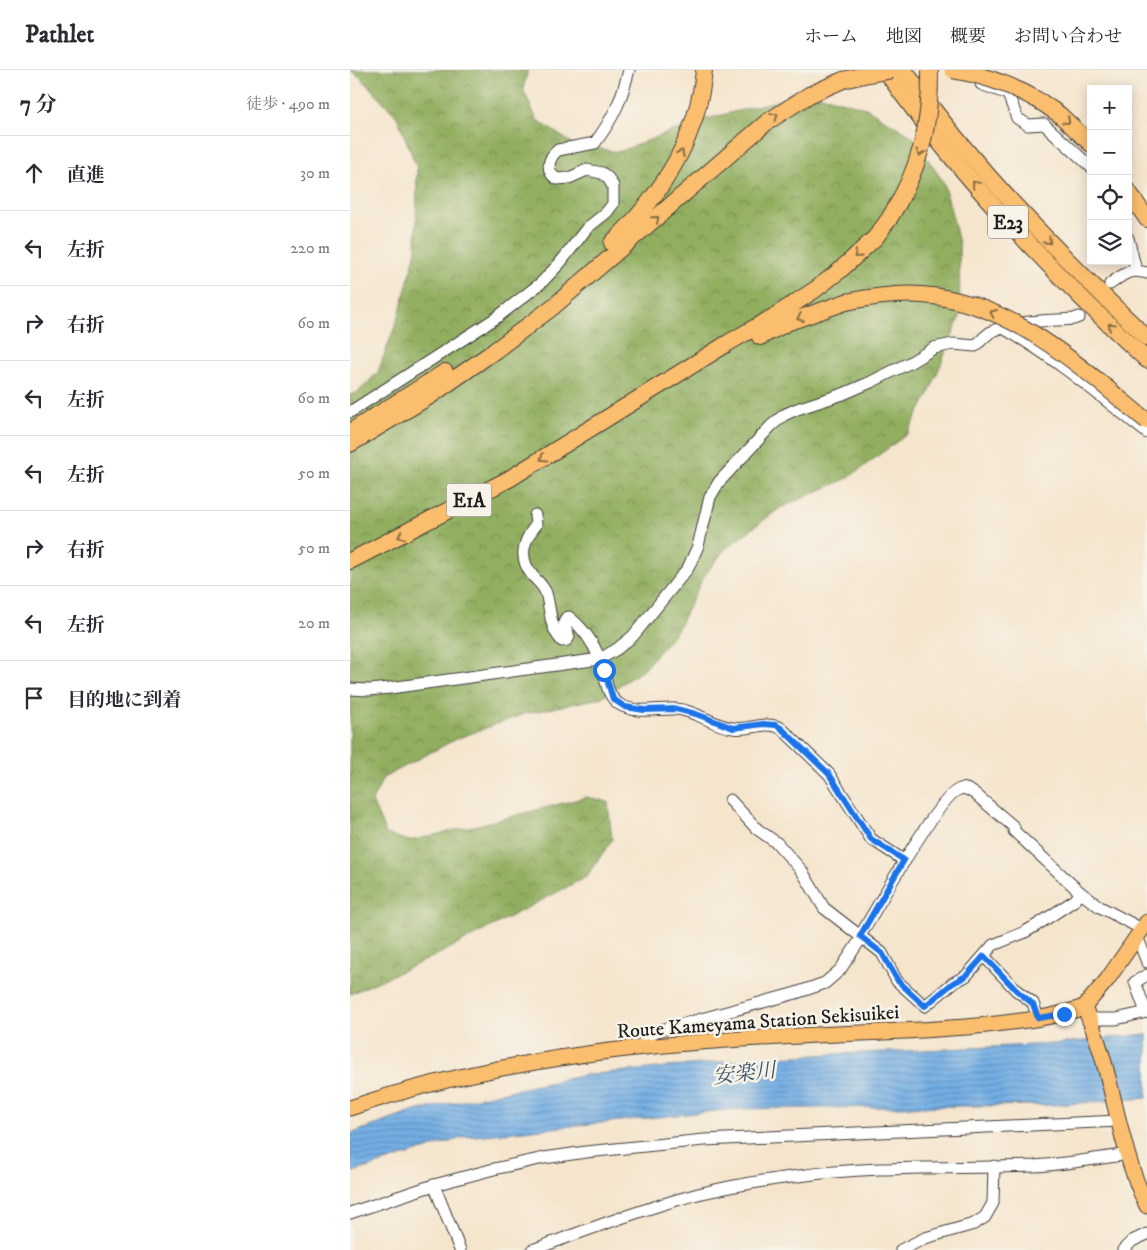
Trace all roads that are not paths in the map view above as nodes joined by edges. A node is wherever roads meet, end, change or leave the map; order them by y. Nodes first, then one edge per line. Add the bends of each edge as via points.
1 (629, 70) edge
2 (704, 70) edge
3 (885, 70) edge
4 (892, 70) edge
5 (904, 70) edge
6 (930, 70) edge
7 (953, 70) edge
8 (965, 70) edge
9 (1087, 140) edge
10 (1087, 163) edge
11 (1132, 197) edge
12 (1147, 219) edge
13 (1132, 248) edge
14 (1141, 271) edge
15 (1110, 284) dead end
16 (1079, 317) dead end
17 (1003, 328) junction
18 (1147, 338) edge
19 (1147, 360) edge
20 (350, 412) edge
21 (1147, 421) edge
22 (350, 432) edge
23 (585, 432) junction
24 (1147, 433) edge
25 (350, 444) edge
26 (535, 515) dead end
27 (350, 561) edge
28 (600, 659) junction
29 (350, 689) edge
30 (730, 800) dead end
31 (904, 860) junction
32 (1081, 893) junction
33 (1142, 929) edge
34 (861, 937) junction
35 (984, 956) junction
36 (1147, 962) edge
37 (1147, 975) edge
38 (1147, 1015) edge
39 (1038, 1018) junction
40 (1089, 1018) junction
41 (640, 1046) junction
42 (350, 1108) edge
43 (1118, 1118) junction
44 (1128, 1154) junction
45 (994, 1166) junction
46 (434, 1185) junction
47 (1147, 1206) edge
48 (350, 1213) edge
49 (1147, 1234) edge
50 (460, 1250) edge
51 (532, 1250) edge
52 (902, 1250) edge
53 (1123, 1250) edge

1 - 20 street via 612,120 595,143 558,150 549,162 550,172 560,180 588,170 602,173 615,191 609,210 588,228 541,283 496,318
22 -> 2 highway via 485,345 556,292 629,227 659,188 684,147 697,111
19 -> 3 highway, E23 via 998,211 929,130
25 -> 4 highway, bridge via 430,396 554,306 786,108 843,80
5 -> 18 highway, E23 via 1008,199
6 -> 23 highway, bridge via 929,114 923,144 908,185 875,238 816,289
7 -> 9 highway, bridge via 1024,92 1060,115
8 - 10 street via 973,81 1008,94 1017,118 1028,125 1044,124
11 - 12 highway
13 - 14 street
14 - 15 street via 1122,275
16 - 17 street
17 - 24 street via 1056,361
17 - 28 street via 993,331 975,346 953,344 934,348 871,382 784,415 719,482 710,497 698,546 688,568 633,636
21 -> 23 highway, bridge via 1059,351 1015,322 961,301 922,295 846,302 789,322
23 -> 27 highway, E1A via 509,479
26 - 28 street via 536,525 528,534 523,554 528,568 544,587 554,630 562,641 567,640 564,620 569,617 589,639
28 - 29 street via 390,688
28 - 31 street via 613,699 625,707 676,709 733,728 763,724 781,728 829,774 871,839
30 - 34 street via 741,814 798,865 824,908
31 - 32 street via 942,804 959,788 967,789 1014,827 1014,831
31 - 34 street
32 - 33 street
32 - 35 street via 1037,925 993,945
33 - 36 street
33 - 40 main road via 1107,980
34 - 35 street via 882,953 898,981 925,1006 966,976
34 - 41 street via 840,970 825,983 654,1032
35 - 39 street via 1033,1004
37 - 38 street via 1135,982
38 - 40 street
39 - 40 main road, Route Kameyama Station Sekisuikei via 1064,1014
39 - 41 main road, Route Kameyama Station Sekisuikei via 928,1030
40 - 43 main road
41 - 42 main road, Route Kameyama Station Sekisuikei via 484,1070
43 - 44 main road
43 - 46 street via 649,1145 544,1158
44 - 45 street via 1068,1163
44 - 47 main road
45 - 51 street via 888,1169 740,1185 639,1212
45 - 52 street via 993,1203 985,1218 925,1238
46 - 48 street
46 - 50 street
49 - 53 street

